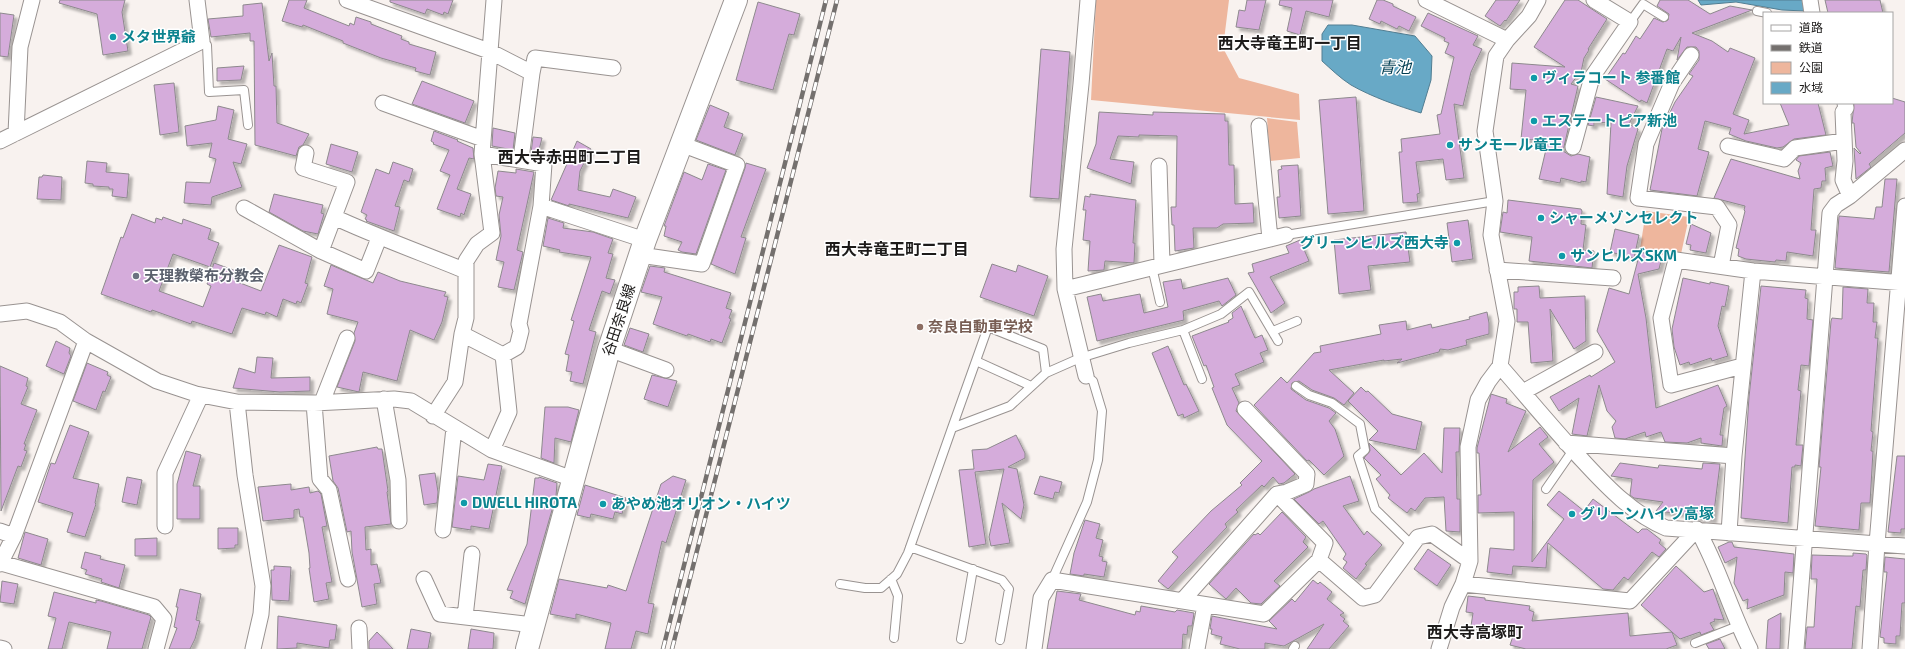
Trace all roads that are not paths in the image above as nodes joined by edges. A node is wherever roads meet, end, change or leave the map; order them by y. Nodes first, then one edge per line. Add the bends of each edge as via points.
1 (32, 0) edge
2 (197, 0) edge
3 (347, 0) edge
4 (494, 0) edge
5 (736, 0) edge
6 (1088, 0) edge
7 (1426, 0) edge
8 (1538, 0) edge
9 (1594, 0) edge
10 (1810, 0) edge
11 (1757, 11) dead end
12 (1763, 12) edge
13 (1812, 12) edge
14 (1664, 17) dead end
15 (1630, 22) junction
16 (1508, 40) junction
17 (202, 41) junction
18 (489, 51) junction
19 (1691, 55) dead end
20 (613, 68) dead end
21 (532, 73) junction
22 (383, 103) dead end
23 (1844, 104) edge
24 (248, 125) dead end
25 (1259, 126) dead end
26 (16, 133) junction
27 (0, 141) edge
28 (1844, 141) junction
29 (681, 144) junction
30 (483, 146) junction
31 (1728, 146) dead end
32 (1573, 147) dead end
33 (1905, 150) edge
34 (306, 153) dead end
35 (521, 160) junction
36 (1159, 166) dead end
37 (1850, 196) junction
38 (1495, 201) junction
39 (541, 206) junction
40 (1905, 206) edge
41 (244, 208) dead end
42 (334, 217) junction
43 (1286, 235) joint
44 (379, 238) junction
45 (1270, 239) junction
46 (643, 248) junction
47 (321, 251) junction
48 (1157, 266) junction
49 (1721, 266) junction
50 (1497, 270) junction
51 (466, 271) junction
52 (1753, 271) junction
53 (1825, 276) junction
54 (1614, 278) dead end
55 (1902, 283) edge
56 (1065, 289) junction
57 (1160, 302) dead end
58 (0, 314) edge
59 (1298, 321) dead end
60 (1184, 330) junction
61 (1273, 331) junction
62 (462, 334) junction
63 (347, 338) dead end
64 (1278, 341) dead end
65 (86, 342) junction
66 (609, 349) junction
67 (1595, 352) dead end
68 (503, 355) junction
69 (1080, 358) junction
70 (976, 361) junction
71 (1500, 366) junction
72 (1742, 366) junction
73 (666, 370) dead end
74 (1046, 373) junction
75 (1086, 376) joint
76 (1202, 379) dead end
77 (1031, 386) junction
78 (1296, 386) dead end
79 (1523, 392) junction
80 (201, 395) junction
81 (384, 399) junction
82 (237, 402) junction
83 (318, 402) junction
84 (1245, 409) dead end
85 (433, 416) junction
86 (454, 428) junction
87 (952, 428) junction
88 (1569, 447) junction
89 (492, 450) junction
90 (1734, 456) junction
91 (573, 478) junction
92 (1546, 489) dead end
93 (1276, 494) junction
94 (398, 521) dead end
95 (165, 526) dead end
96 (1697, 529) junction
97 (444, 530) dead end
98 (7, 533) edge
99 (1729, 533) junction
100 (1804, 538) junction
101 (1411, 544) junction
102 (1876, 544) junction
103 (1905, 546) edge
104 (910, 547) junction
105 (472, 554) dead end
106 (1319, 560) junction
107 (1470, 561) junction
108 (0, 563) edge
109 (973, 569) junction
110 (348, 579) dead end
111 (424, 579) dead end
112 (891, 579) junction
113 (1052, 580) junction
114 (840, 584) dead end
115 (1463, 584) junction
116 (1182, 601) junction
117 (1204, 605) junction
118 (465, 617) junction
119 (533, 625) junction
120 (1738, 626) junction
121 (359, 628) dead end
122 (894, 638) dead end
123 (961, 639) dead end
124 (1000, 640) dead end
125 (1695, 643) dead end
126 (0, 648) edge
127 (4, 649) edge
128 (156, 649) edge
129 (253, 649) edge
130 (360, 649) edge
131 (527, 649) edge
132 (1034, 649) edge
133 (1197, 649) edge
134 (1439, 649) edge
135 (1750, 649) edge
136 (1796, 649) edge
137 (1870, 649) edge

1 - 26 street via 20,47
2 - 17 street
3 - 18 street
4 - 18 street
5 - 29 main road, 谷田奈良線
6 - 56 street via 1064,249
7 - 16 street
8 - 16 street via 1529,16
9 - 15 street
10 - 13 street
11 - 12 lane
14 - 15 lane via 1643,4
15 - 32 street via 1592,77
16 - 38 street via 1496,56 1485,131
17 - 24 lane via 207,45 209,92 244,90
17 - 26 street
18 - 21 street
18 - 30 street
19 - 49 street via 1672,83 1646,144 1638,198 1717,207 1729,225
20 - 21 street via 535,58
21 - 35 street
22 - 30 street
23 - 28 street
25 - 45 street
26 - 27 street
28 - 31 street via 1795,148 1784,159
28 - 37 street via 1843,180
29 - 46 main road, 谷田奈良線
29 - 46 street via 736,165 702,264
30 - 35 street
30 - 51 street via 492,233 477,244 466,261
33 - 37 street
34 - 42 street via 303,168 347,182
35 - 39 street via 544,164
36 - 48 street
37 - 53 street via 1830,212
38 - 43 lane
38 - 50 street via 1491,235
39 - 46 street
39 - 68 street via 517,347
40 - 55 street
41 - 47 street
42 - 44 street
42 - 47 street
43 - 45 street
44 - 47 street via 366,271
44 - 51 street
45 - 48 street
46 - 66 main road, 谷田奈良線
48 - 56 street
48 - 57 lane
49 - 52 street
49 - 72 street via 1676,260 1661,318 1671,385
50 - 54 street
50 - 71 street via 1507,321
51 - 62 street via 466,318
52 - 53 street
52 - 72 street
53 - 55 street
53 - 100 street
55 - 102 street
56 - 69 street
58 - 65 street via 27,311 60,322
59 - 61 lane
60 - 61 lane via 1221,314 1249,292
60 - 69 lane
60 - 76 lane
61 - 64 lane
62 - 68 street
62 - 85 street via 455,382
63 - 83 street
65 - 80 street via 157,381
65 - 98 street
66 - 73 street
66 - 91 main road, 谷田奈良線
67 - 79 street
68 - 89 street via 509,412
69 - 74 lane
69 - 75 street
70 - 74 lane via 988,327 1043,350
70 - 77 lane
70 - 87 lane
71 - 79 street
71 - 107 street via 1478,400 1468,447
72 - 90 street
74 - 77 lane
75 - 113 lane via 1093,381 1102,411 1098,460 1087,502
77 - 87 lane via 1010,406
78 - 101 lane via 1309,395 1332,403 1360,424 1365,450 1358,456 1375,509
79 - 88 street
80 - 82 street
80 - 95 street via 165,473
81 - 83 street
81 - 85 street via 411,401
81 - 94 street via 398,480
82 - 83 street
82 - 129 street via 245,475 263,586 261,614
83 - 110 street via 320,479 329,490
84 - 93 street via 1307,474 1306,484
85 - 86 street
86 - 89 street
86 - 97 street
87 - 104 lane
88 - 90 street
88 - 92 lane
88 - 96 street via 1612,493 1652,522 1666,528
89 - 91 street
90 - 99 street
91 - 119 main road, 谷田奈良線
93 - 106 street via 1325,544
93 - 116 street
96 - 99 street
96 - 115 street via 1630,601
96 - 120 street via 1710,552
98 - 108 street
99 - 100 street
100 - 102 street
100 - 136 street
101 - 106 street via 1375,595 1363,598
101 - 107 street via 1418,537 1432,534
102 - 103 street
102 - 137 street
104 - 109 lane
104 - 112 lane via 897,574
105 - 118 street
106 - 117 street via 1264,614
107 - 115 street
108 - 128 street via 154,607 164,619
109 - 123 lane
109 - 124 lane via 1002,580 1009,589
111 - 118 street via 440,614
112 - 114 lane via 881,588
112 - 122 lane via 898,596
113 - 116 street
113 - 132 street via 1041,598
115 - 134 street via 1452,607
116 - 117 street
117 - 133 street
118 - 119 street
119 - 131 main road, 谷田奈良線
120 - 125 lane
120 - 135 street
121 - 130 street
126 - 127 street

